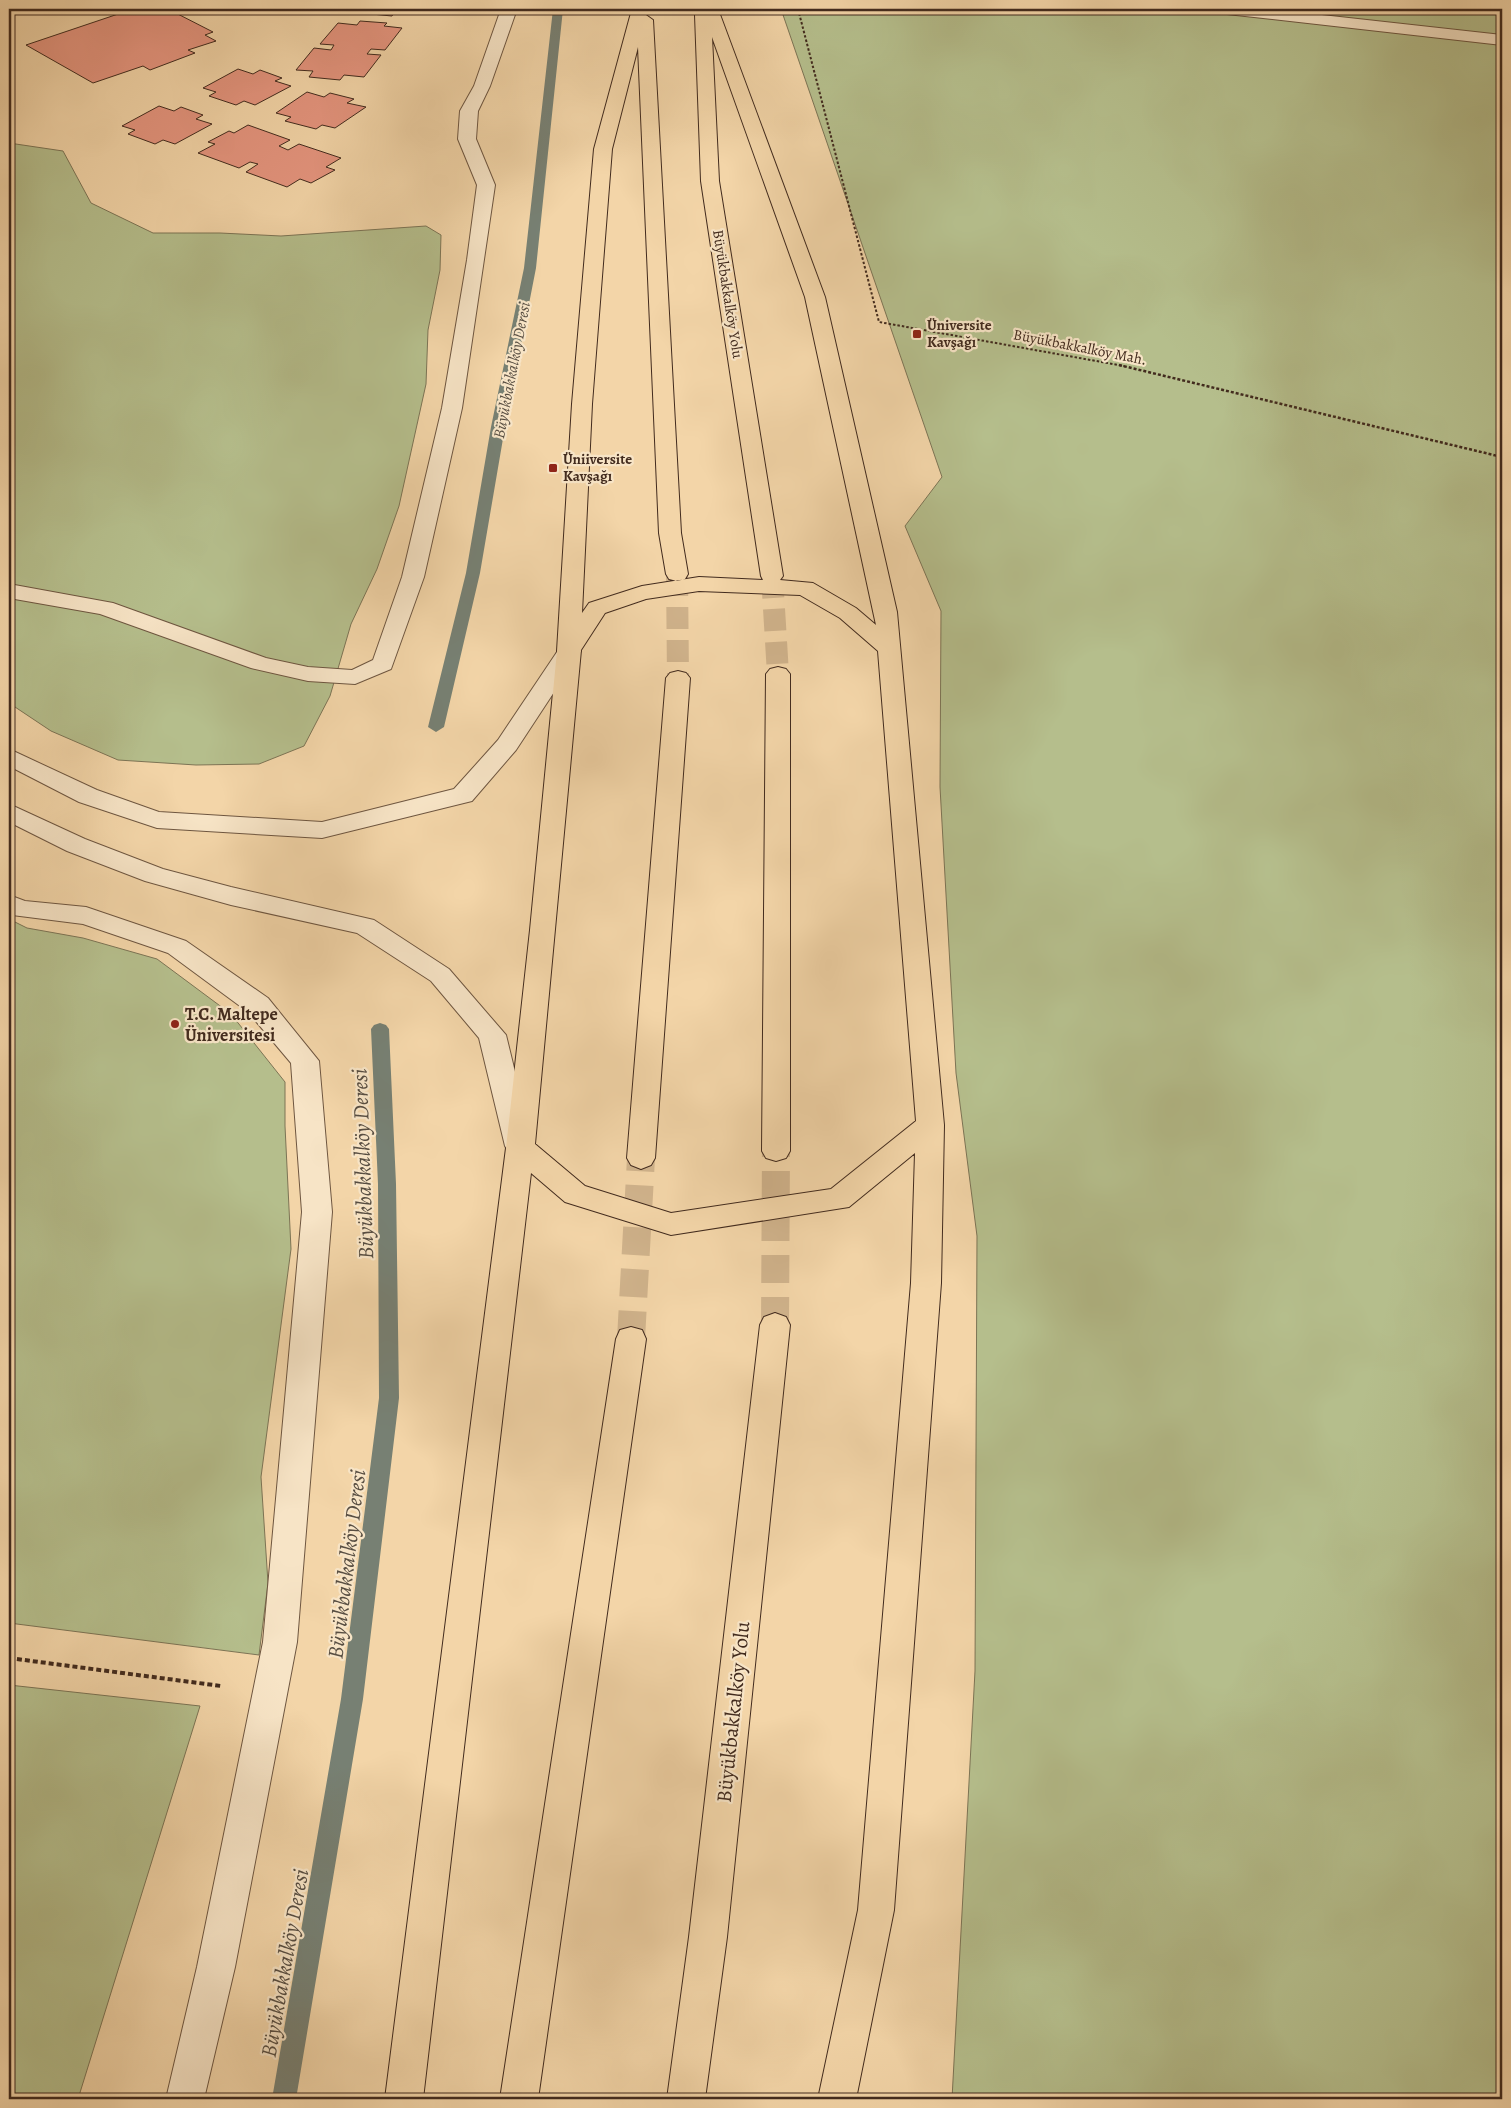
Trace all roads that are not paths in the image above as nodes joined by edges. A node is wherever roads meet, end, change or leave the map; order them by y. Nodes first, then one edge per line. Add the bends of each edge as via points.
1 (510, 9) edge
2 (640, 9) edge
3 (644, 9) edge
4 (703, 9) edge
5 (710, 9) edge
6 (1227, 9) edge
7 (1502, 40) edge
8 (677, 574) tunnel mouth
9 (772, 576) tunnel mouth
10 (9, 591) edge
11 (888, 648) junction
12 (569, 651) junction
13 (778, 674) tunnel mouth
14 (678, 678) tunnel mouth
15 (9, 757) edge
16 (9, 812) edge
17 (9, 904) edge
18 (930, 1125) junction
19 (520, 1148) junction
20 (776, 1151) tunnel mouth
21 (641, 1158) tunnel mouth
22 (775, 1325) tunnel mouth
23 (631, 1338) tunnel mouth
24 (185, 2099) edge
25 (404, 2099) edge
26 (520, 2099) edge
27 (686, 2099) edge
28 (836, 2099) edge

1 - 10 street via 482,86 469,111 467,139 486,185 476,260 452,408 413,578 384,664 355,677 308,674 259,663 105,608
2 - 12 highway via 603,150 582,404
3 - 8 highway via 670,533
4 - 9 highway, Büyükbakkalköy Yolu via 710,181
5 - 11 highway via 815,297 886,612
6 - 7 street
11 - 12 highway via 848,613 805,588 699,584 642,593 597,608
11 - 18 highway
12 - 15 street via 507,745 463,795 322,830 156,820 88,796
12 - 19 highway
13 - 20 highway
14 - 21 highway
16 - 19 street via 76,845 154,875 365,926 440,975 492,1035
17 - 24 street via 86,916 177,947 258,1005 305,1061 317,1212 280,1642 216,1967
18 - 19 highway via 839,1199 671,1224 575,1194
18 - 28 highway via 926,1283 876,1910
19 - 25 highway
22 - 27 highway, Büyükbakkalköy Yolu via 708,1937
23 - 26 highway

